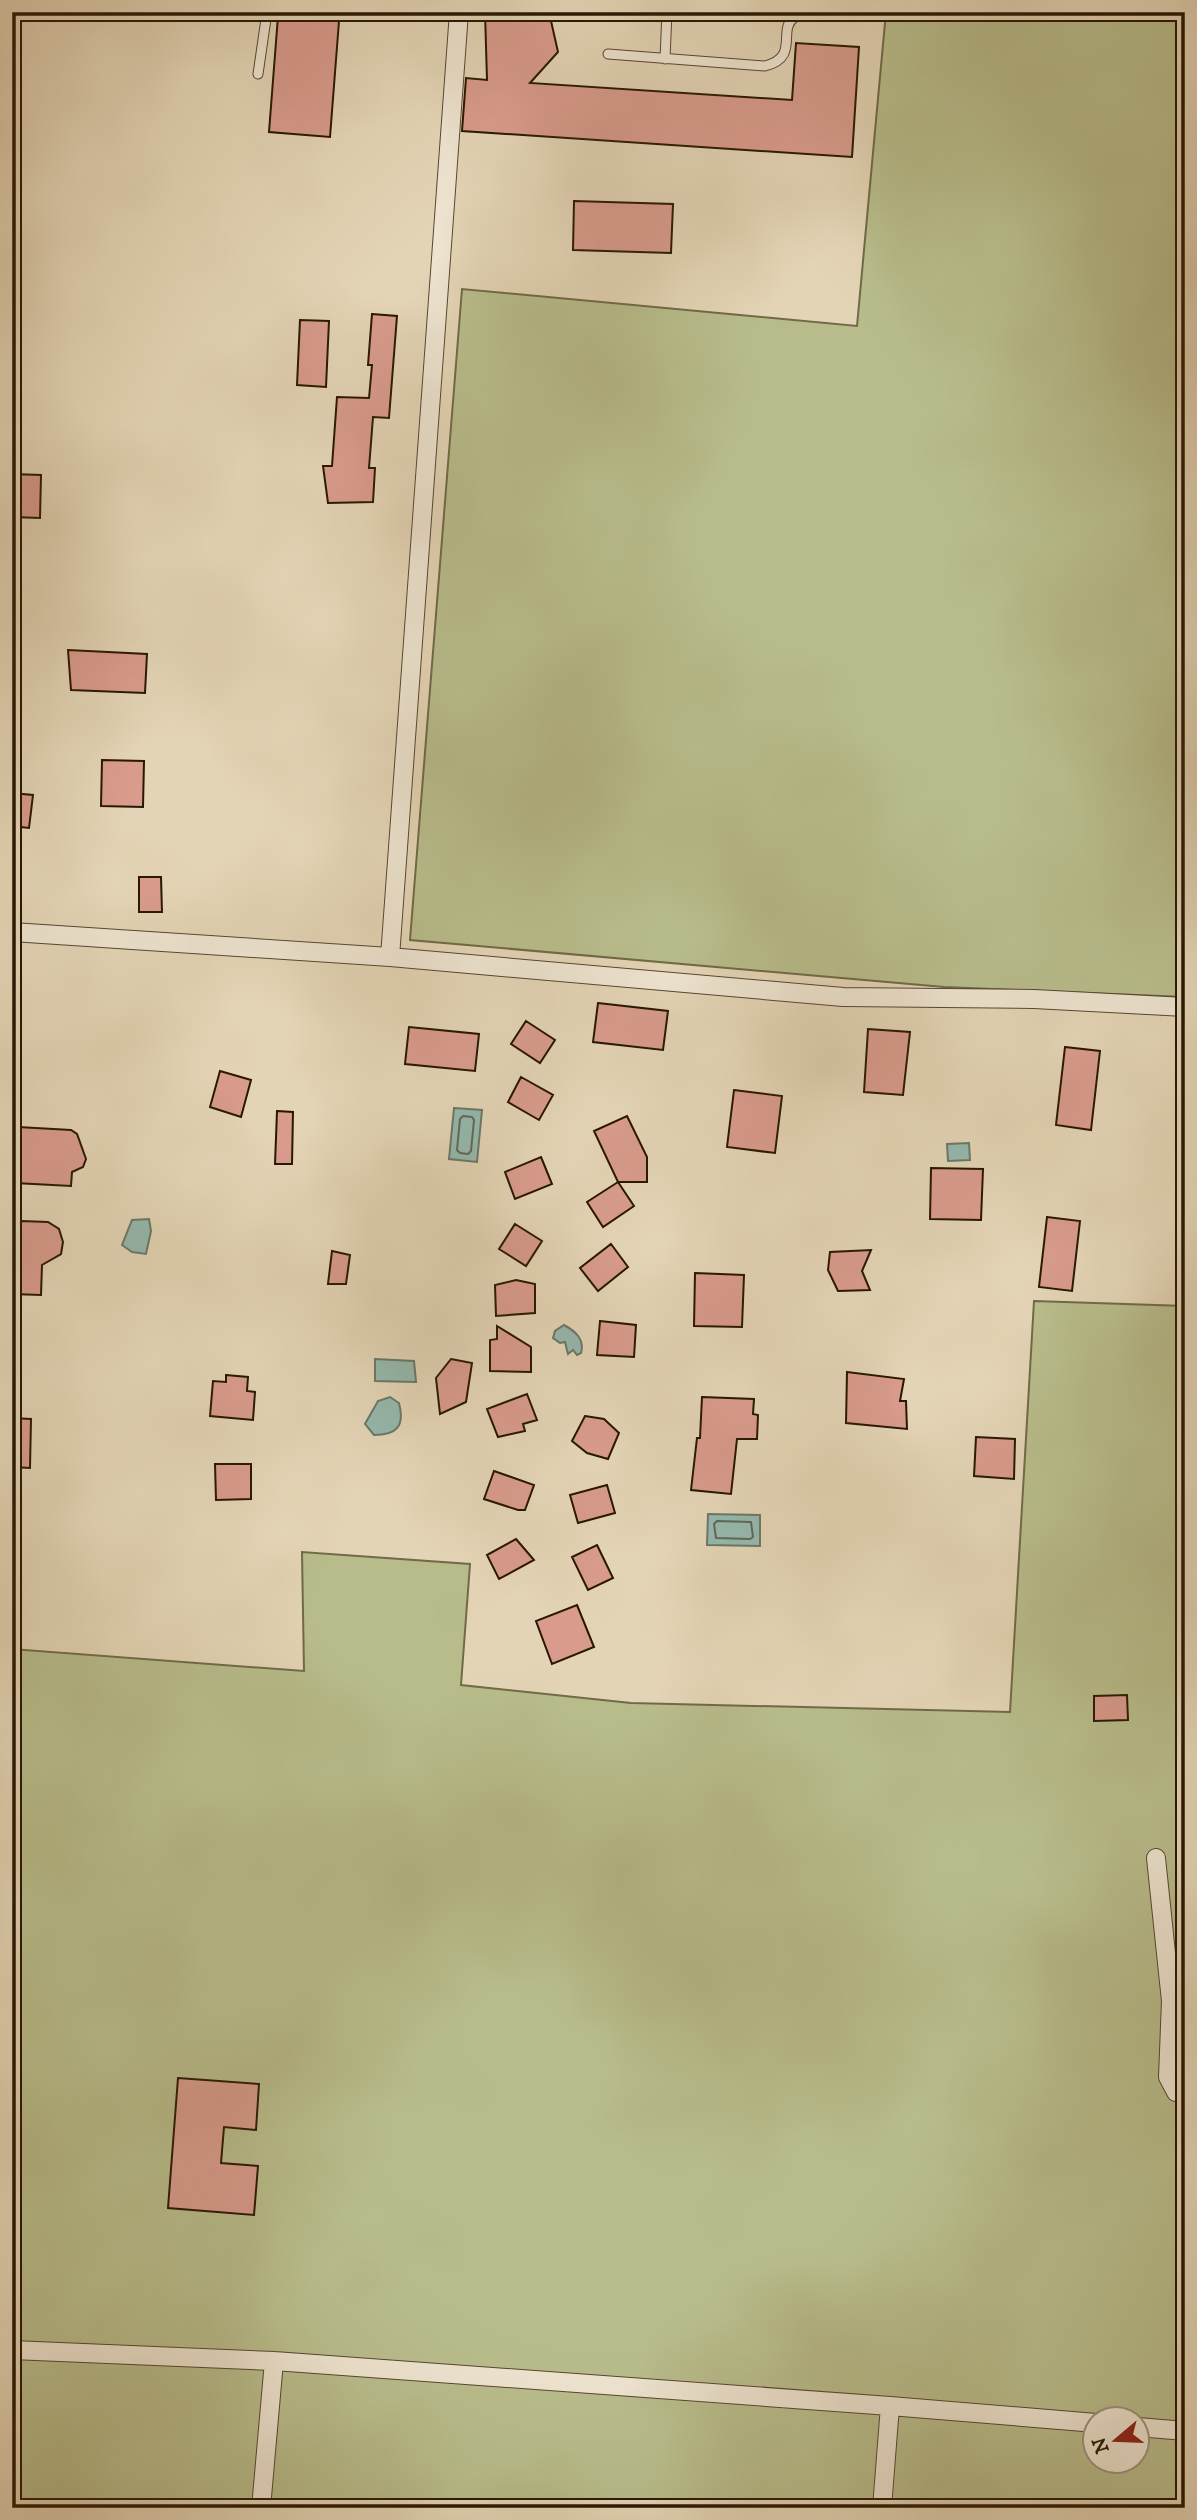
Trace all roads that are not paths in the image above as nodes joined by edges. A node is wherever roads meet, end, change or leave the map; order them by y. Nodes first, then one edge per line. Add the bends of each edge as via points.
1 (267, 12) edge
2 (460, 12) edge
3 (667, 12) edge
4 (823, 12) edge
5 (608, 54) dead end
6 (665, 59) junction
7 (258, 74) dead end
8 (12, 932) edge
9 (390, 957) junction
10 (1185, 1007) edge
11 (1156, 1858) dead end
12 (1185, 2094) edge
13 (12, 2350) edge
14 (274, 2361) junction
15 (890, 2406) junction
16 (1082, 2422) edge
17 (1152, 2428) edge
18 (1185, 2431) edge
19 (261, 2508) edge
20 (882, 2508) edge

1 - 7 lane
2 - 9 street
3 - 6 lane
4 - 6 lane via 792,20 786,51 772,64
5 - 6 lane
8 - 9 street
9 - 10 street via 843,997 1034,999
11 - 12 street via 1171,2001 1168,2077 1176,2092
13 - 14 street
14 - 15 street
14 - 19 street
15 - 16 street
15 - 20 street
17 - 18 street

